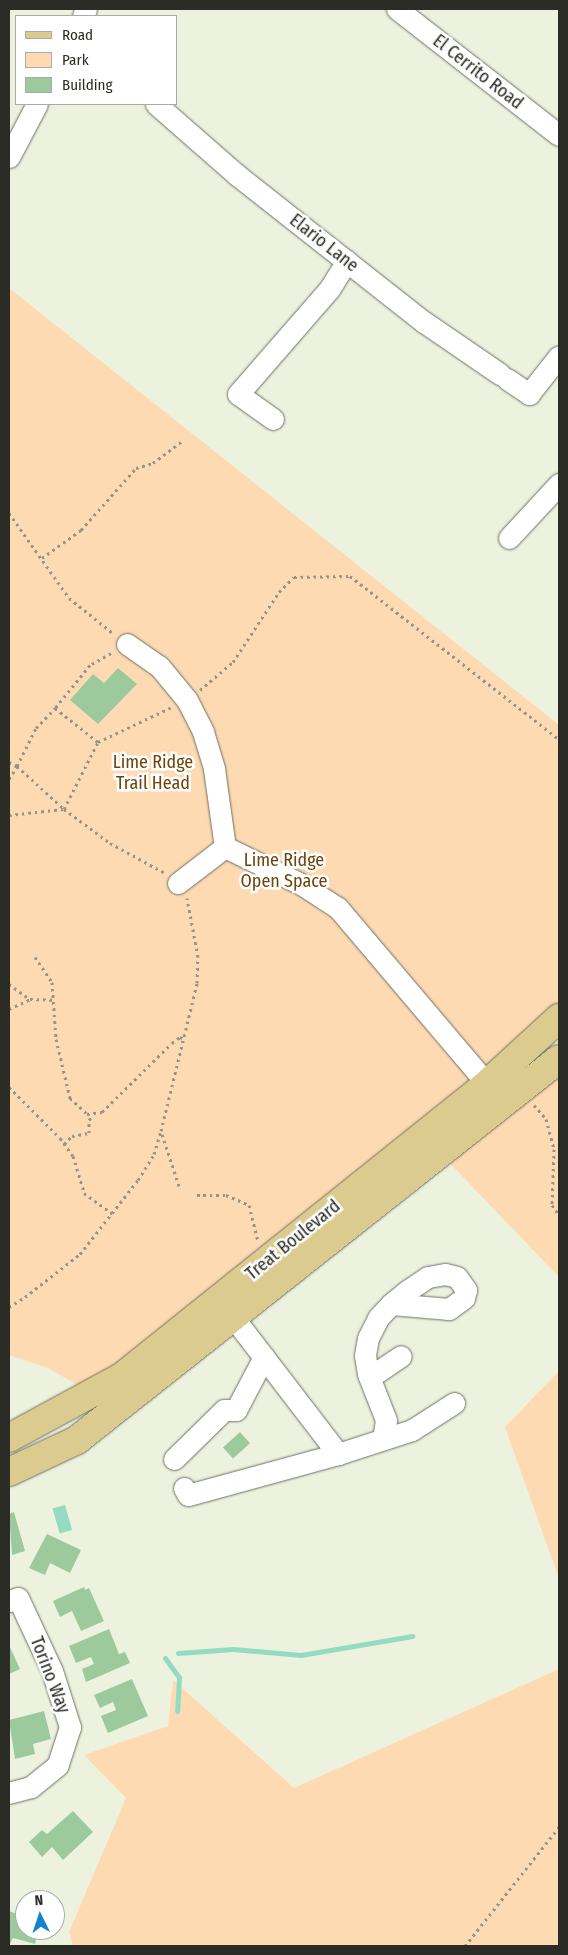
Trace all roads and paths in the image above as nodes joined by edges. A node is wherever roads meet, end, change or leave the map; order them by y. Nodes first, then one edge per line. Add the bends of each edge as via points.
1 (397, 9) edge
2 (36, 105) edge
3 (157, 105) edge
4 (559, 135) edge
5 (9, 157) edge
6 (347, 261) junction
7 (559, 356) edge
8 (273, 419) dead end
9 (183, 440) dead end
10 (559, 484) edge
11 (9, 513) edge
12 (509, 538) dead end
13 (42, 558) junction
14 (127, 644) junction
15 (187, 700) junction
16 (55, 708) junction
17 (559, 739) edge
18 (98, 742) junction
19 (9, 762) edge
20 (17, 766) junction
21 (9, 779) edge
22 (64, 809) junction
23 (9, 815) edge
24 (225, 847) junction
25 (178, 883) junction
26 (35, 957) dead end
27 (9, 984) edge
28 (30, 999) junction
29 (54, 1000) junction
30 (9, 1010) edge
31 (559, 1018) edge
32 (185, 1039) junction
33 (559, 1058) edge
34 (487, 1084) junction
35 (9, 1088) edge
36 (521, 1089) junction
37 (93, 1114) junction
38 (161, 1131) junction
39 (64, 1144) junction
40 (179, 1186) dead end
41 (197, 1195) dead end
42 (113, 1214) junction
43 (559, 1215) edge
44 (261, 1250) dead end
45 (391, 1304) dead end
46 (9, 1306) edge
47 (233, 1317) junction
48 (401, 1356) dead end
49 (264, 1357) junction
50 (370, 1377) junction
51 (454, 1404) dead end
52 (9, 1438) edge
53 (383, 1439) junction
54 (338, 1454) junction
55 (174, 1459) dead end
56 (9, 1472) edge
57 (184, 1488) dead end
58 (9, 1601) edge
59 (9, 1793) edge
60 (559, 1827) edge
61 (465, 1946) edge

1 - 4 street, El Cerrito Road
2 - 5 street
3 - 6 street, Elario Lane via 221,162
6 - 7 street, Elario Lane via 424,322 529,394
6 - 8 street via 330,288 238,394
9 - 13 path via 154,463 136,468 81,530
10 - 12 street
11 - 13 path
13 - 14 path via 69,598
14 - 15 street via 159,666
14 - 16 path via 90,665
15 - 17 path via 224,672 279,592 294,577 350,576
15 - 18 path
15 - 24 street via 210,748
16 - 18 path
16 - 20 path via 36,728
18 - 22 path
19 - 20 path
20 - 21 path
20 - 22 path
22 - 23 path
22 - 25 path via 110,843
24 - 25 street
24 - 34 street via 301,884 338,908
25 - 32 path via 192,911 198,957 197,983
26 - 29 path via 52,982
27 - 28 path
28 - 29 path
28 - 30 path
29 - 37 path via 56,1039 70,1098 87,1114
31 - 34 main road, Treat Boulevard
32 - 37 path via 180,1037 172,1043 102,1112
32 - 38 path
33 - 36 main road, Treat Boulevard
34 - 52 main road, Treat Boulevard via 124,1376
35 - 39 path
36 - 43 path via 546,1119 554,1149 552,1206
36 - 47 main road, Treat Boulevard
37 - 39 path via 89,1120 89,1133 72,1136
38 - 40 path
38 - 42 path via 154,1154
39 - 42 path via 73,1156 84,1193
41 - 44 path via 226,1195 249,1205
42 - 46 path via 80,1254
45 - 50 street via 378,1318 368,1338 366,1355
47 - 49 street
47 - 56 main road, Treat Boulevard via 76,1440
48 - 50 street
49 - 54 street
49 - 55 street via 236,1410 224,1410
50 - 53 street via 386,1420
51 - 53 street via 412,1430
53 - 54 street
54 - 57 street via 188,1496
58 - 59 street, Torino Way via 18,1598 52,1671 70,1727 58,1765 31,1787
60 - 61 path

